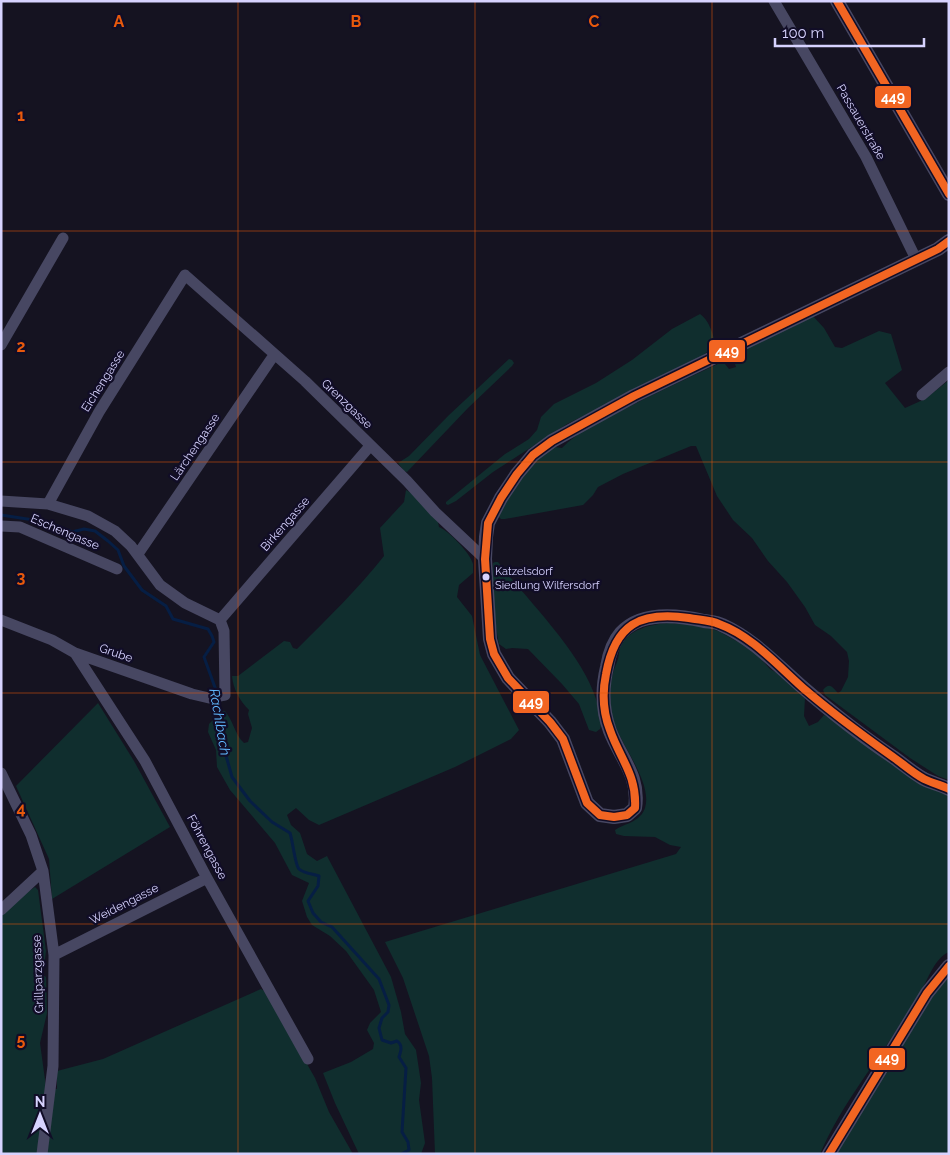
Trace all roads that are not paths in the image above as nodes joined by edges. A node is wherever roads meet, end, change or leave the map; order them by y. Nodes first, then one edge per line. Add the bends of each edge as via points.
1 (836, 1) edge
2 (776, 2) edge
3 (949, 194) edge
4 (63, 238) dead end
5 (949, 241) edge
6 (916, 259) junction
7 (185, 275) joint
8 (1, 345) edge
9 (274, 355) junction
10 (949, 372) edge
11 (922, 395) dead end
12 (370, 446) junction
13 (1, 501) edge
14 (48, 504) junction
15 (1, 526) edge
16 (138, 554) junction
17 (485, 559) junction
18 (117, 569) dead end
19 (1, 620) edge
20 (220, 620) junction
21 (75, 653) junction
22 (1, 772) edge
23 (949, 789) edge
24 (43, 871) junction
25 (207, 878) junction
26 (1, 910) edge
27 (54, 955) junction
28 (949, 966) edge
29 (308, 1059) dead end
30 (42, 1154) edge
31 (829, 1154) edge

1 - 3 street
2 - 6 street, Passauerstraße via 866,157
4 - 8 street
5 - 6 street
6 - 17 street via 642,392 552,441 533,455 501,498 488,523
7 - 9 street, Grenzgasse
7 - 14 street, Eichengasse via 99,412
9 - 12 street, Grenzgasse
9 - 16 street, Lärchengasse
10 - 11 street
12 - 17 street, Grenzgasse
12 - 20 street, Birkengasse
13 - 14 street
14 - 16 street via 88,516 116,531
15 - 18 street, Eschengasse via 20,527
16 - 20 street via 160,584
17 - 23 street via 490,639 494,654 508,678 563,740 587,803 600,815 614,818 627,815 635,808 637,798 636,784 604,714 606,668 614,642 622,632 633,623 660,616 720,624 740,634 874,744 924,778
19 - 21 street, Grube via 52,640
20 - 21 street, Grube via 224,631 225,695 209,698 192,694
21 - 25 street, Föhrengasse via 145,761
22 - 24 street, Grillparzgasse via 31,835
24 - 26 street
24 - 27 street, Grillparzgasse
25 - 27 street, Weidengasse
25 - 29 street, Föhrengasse
27 - 30 street, Grillparzgasse via 53,1066
28 - 31 street via 927,993

